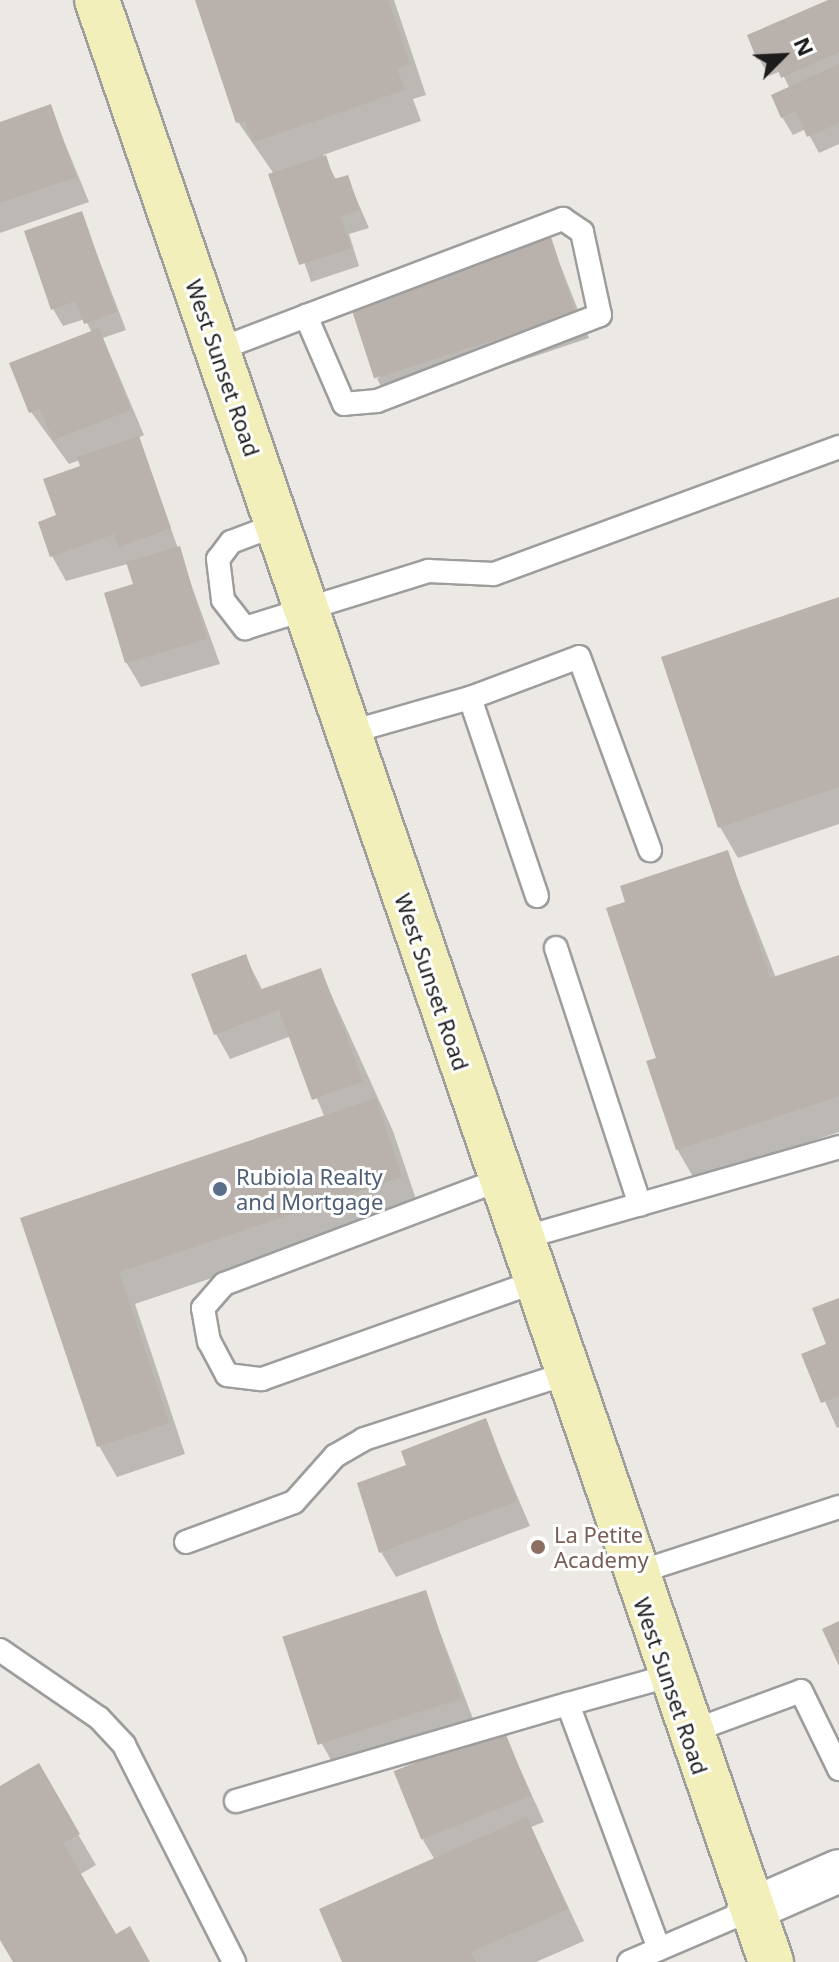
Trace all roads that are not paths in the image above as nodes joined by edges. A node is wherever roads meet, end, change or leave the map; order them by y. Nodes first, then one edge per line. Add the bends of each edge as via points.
1 (97, 0) edge
2 (306, 316) junction
3 (217, 350) junction
4 (839, 447) edge
5 (276, 525) junction
6 (306, 612) junction
7 (470, 698) junction
8 (347, 733) junction
9 (650, 850) dead end
10 (537, 896) dead end
11 (556, 948) dead end
12 (839, 1147) edge
13 (499, 1180) junction
14 (640, 1205) junction
15 (519, 1239) junction
16 (534, 1282) junction
17 (565, 1374) junction
18 (839, 1507) edge
19 (186, 1542) dead end
20 (633, 1574) junction
21 (0, 1650) edge
22 (668, 1676) junction
23 (568, 1704) junction
24 (687, 1733) junction
25 (839, 1769) edge
26 (236, 1801) dead end
27 (839, 1871) edge
28 (748, 1911) junction
29 (659, 1949) junction
30 (234, 1962) edge
31 (629, 1962) edge
32 (771, 1962) edge

1 - 3 main road, West Sunset Road
2 - 2 lane via 563,219 582,232 600,315 377,401 344,404
2 - 3 lane
3 - 5 main road, West Sunset Road
4 - 6 lane via 494,574 428,571
5 - 6 main road, West Sunset Road
5 - 6 lane via 223,549 216,581 231,616 245,628
6 - 8 main road, West Sunset Road
7 - 8 lane
7 - 9 lane via 579,657
7 - 10 lane
8 - 13 main road, West Sunset Road
11 - 14 lane
12 - 14 lane
13 - 15 main road, West Sunset Road
13 - 16 lane via 224,1284 203,1308 209,1341 227,1375 262,1379
14 - 15 lane
15 - 16 main road, West Sunset Road
16 - 17 main road, West Sunset Road
17 - 19 lane via 364,1439 335,1456 294,1502
17 - 20 main road, West Sunset Road
18 - 20 lane
20 - 22 main road, West Sunset Road
21 - 30 lane via 99,1718 124,1745
22 - 23 lane
22 - 24 main road, West Sunset Road
23 - 26 lane
23 - 29 lane
24 - 25 lane via 801,1691
24 - 28 main road, West Sunset Road
27 - 28 street
28 - 29 lane
28 - 32 main road, West Sunset Road
29 - 31 lane

